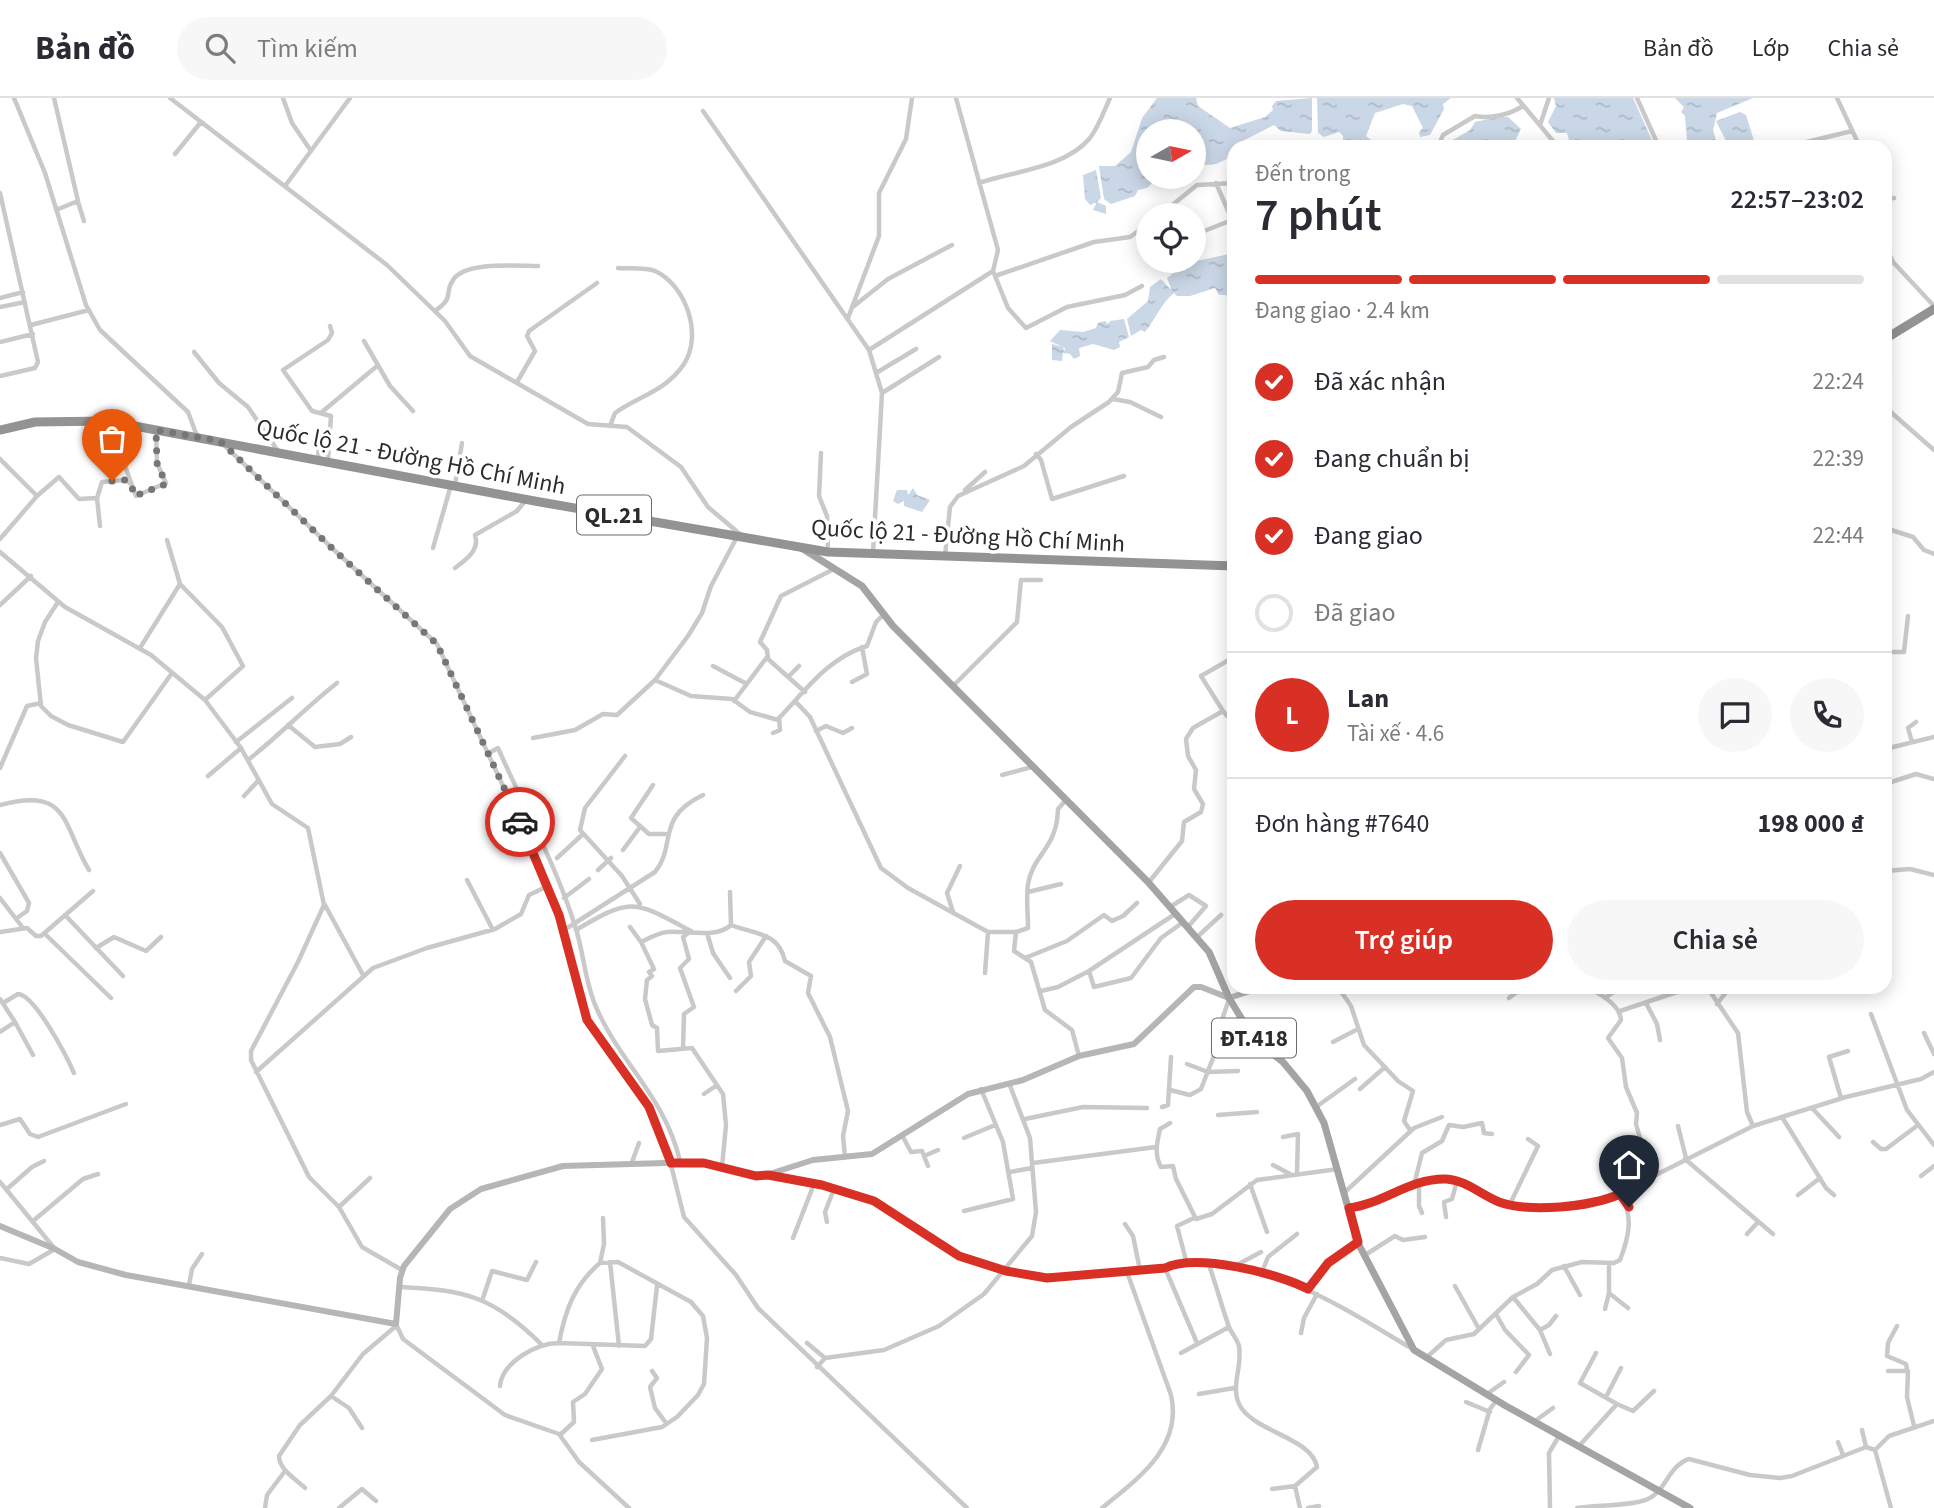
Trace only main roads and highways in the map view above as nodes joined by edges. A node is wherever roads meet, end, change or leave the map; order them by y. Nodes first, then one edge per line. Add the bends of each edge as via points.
1 (1934, 307) edge
2 (1892, 334) edge
3 (0, 430) edge
4 (800, 548) junction
5 (1227, 566) edge
6 (1227, 992) edge
7 (1228, 994) edge
8 (1690, 1508) edge

1 - 2 highway
3 - 4 highway, Quốc lộ 21 - Đường Hồ Chí Minh / QL.21 via 35,422 108,421
4 - 5 highway, Quốc lộ 21 - Đường Hồ Chí Minh / QL.21
4 - 6 main road, ĐT.418 via 862,586 884,614 1148,882 1209,953
7 - 8 main road, ĐT.418 via 1254,1039 1283,1062 1307,1091 1339,1169 1358,1242 1415,1350

